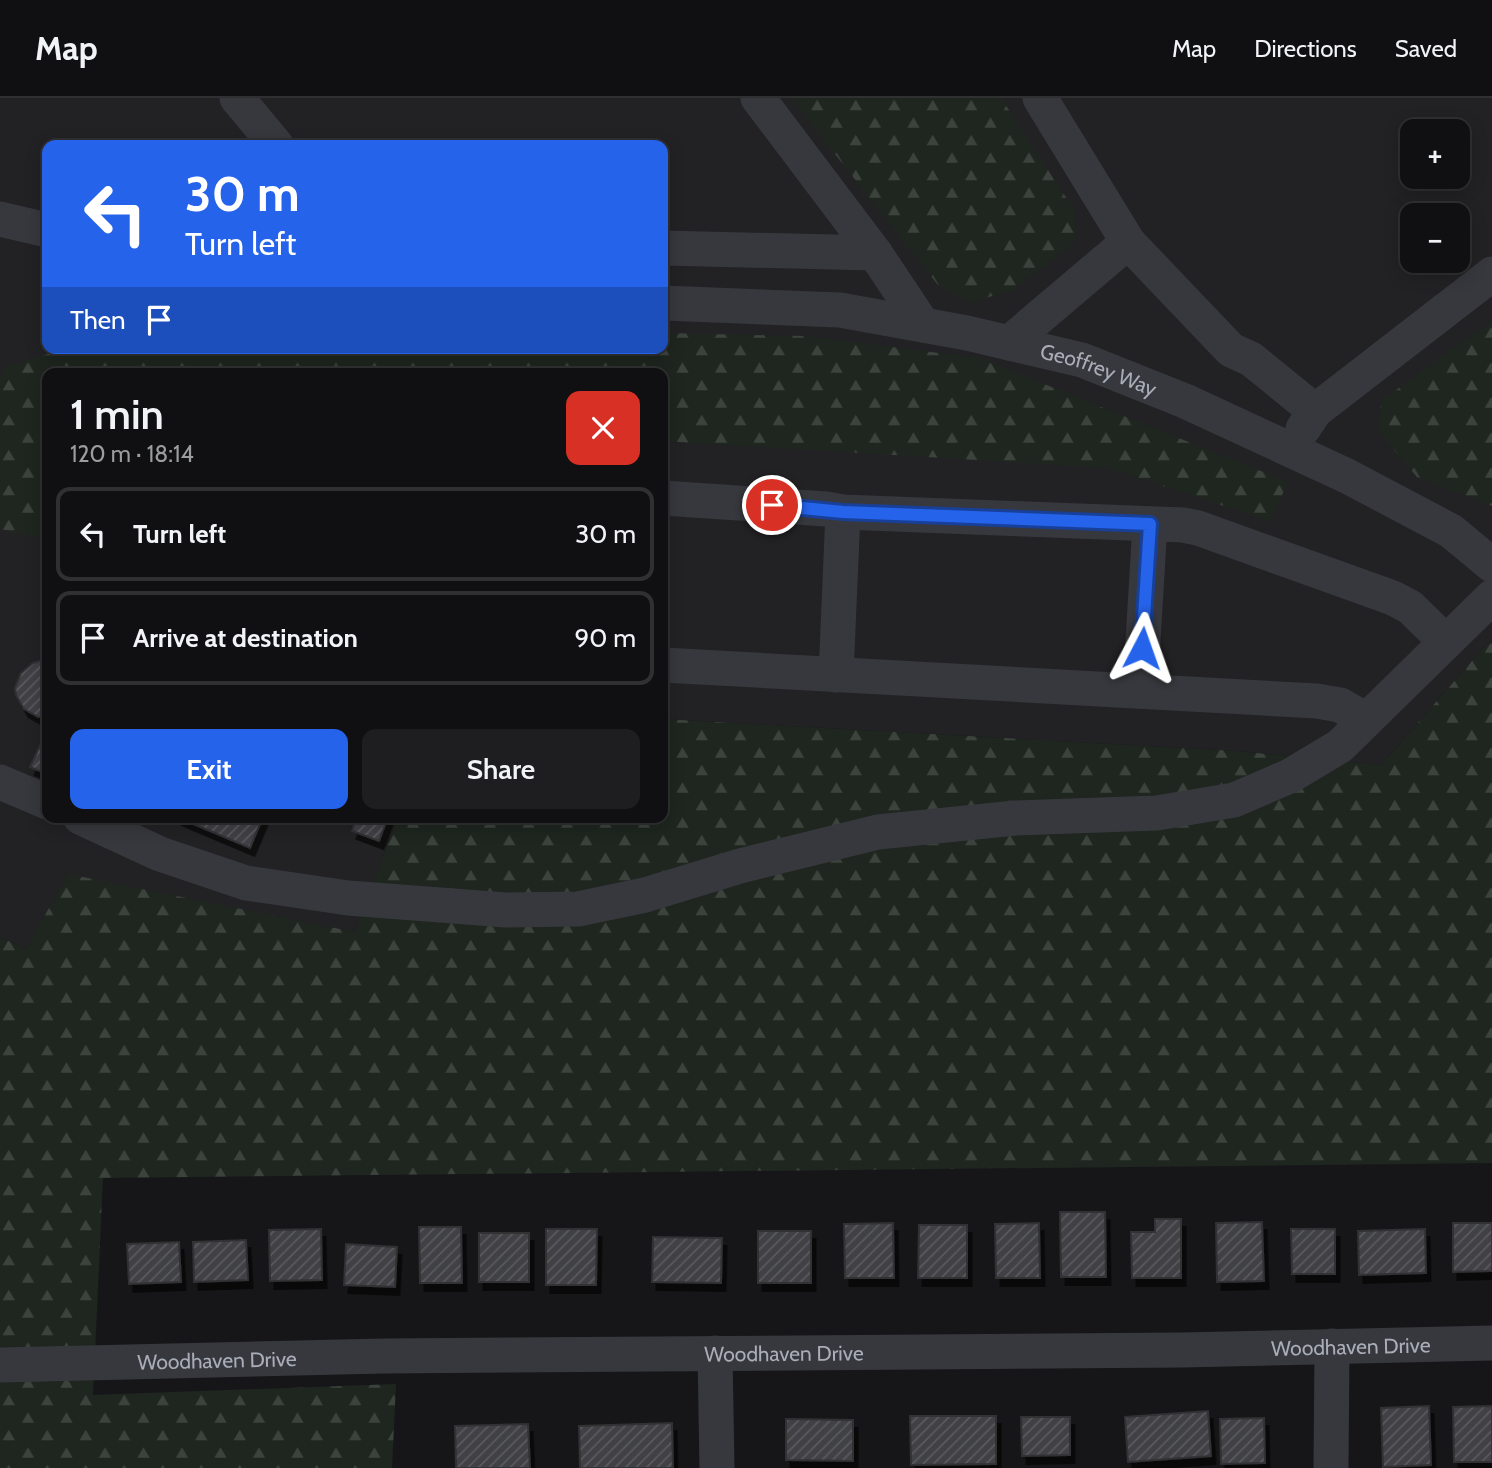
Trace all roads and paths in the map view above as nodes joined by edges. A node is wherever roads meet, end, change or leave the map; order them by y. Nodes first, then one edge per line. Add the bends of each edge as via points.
1 (237, 98) edge
2 (758, 98) edge
3 (1040, 98) edge
4 (272, 140) edge
5 (0, 219) edge
6 (42, 229) edge
7 (1128, 242) junction
8 (668, 248) edge
9 (875, 253) junction
10 (1492, 274) edge
11 (668, 303) edge
12 (923, 325) junction
13 (1009, 343) junction
14 (1315, 411) junction
15 (1295, 452) junction
16 (668, 498) edge
17 (843, 512) junction
18 (1150, 524) junction
19 (1492, 565) edge
20 (1492, 597) edge
21 (1446, 642) junction
22 (668, 665) edge
23 (836, 675) junction
24 (1140, 691) junction
25 (1366, 720) junction
26 (0, 782) edge
27 (42, 800) edge
28 (93, 823) edge
29 (1492, 1343) edge
30 (1332, 1346) junction
31 (715, 1353) junction
32 (0, 1365) edge
33 (717, 1468) edge
34 (1331, 1468) edge

1 - 4 street
2 - 9 street
3 - 7 street
5 - 6 street
7 - 13 street
7 - 14 street via 1231,350 1251,359
8 - 9 street
9 - 12 street
10 - 14 street
11 - 12 street, Geoffrey Way via 840,310
12 - 13 street, Geoffrey Way
13 - 15 street, Geoffrey Way via 1082,360
14 - 15 street
15 - 19 street, Geoffrey Way via 1451,531
16 - 17 street
17 - 18 street
17 - 23 street
18 - 21 street via 1198,528 1393,598 1410,607
18 - 24 street
20 - 21 street
21 - 25 street
22 - 23 street
23 - 24 street
24 - 25 street via 1317,701 1340,705
25 - 28 street via 1340,746 1290,776 1234,800 1157,813 1015,818 878,832 578,909 506,910 361,900 246,883 160,854
26 - 27 street
29 - 30 street, Woodhaven Drive
30 - 31 street, Woodhaven Drive
30 - 34 street
31 - 32 street, Woodhaven Drive
31 - 33 street

